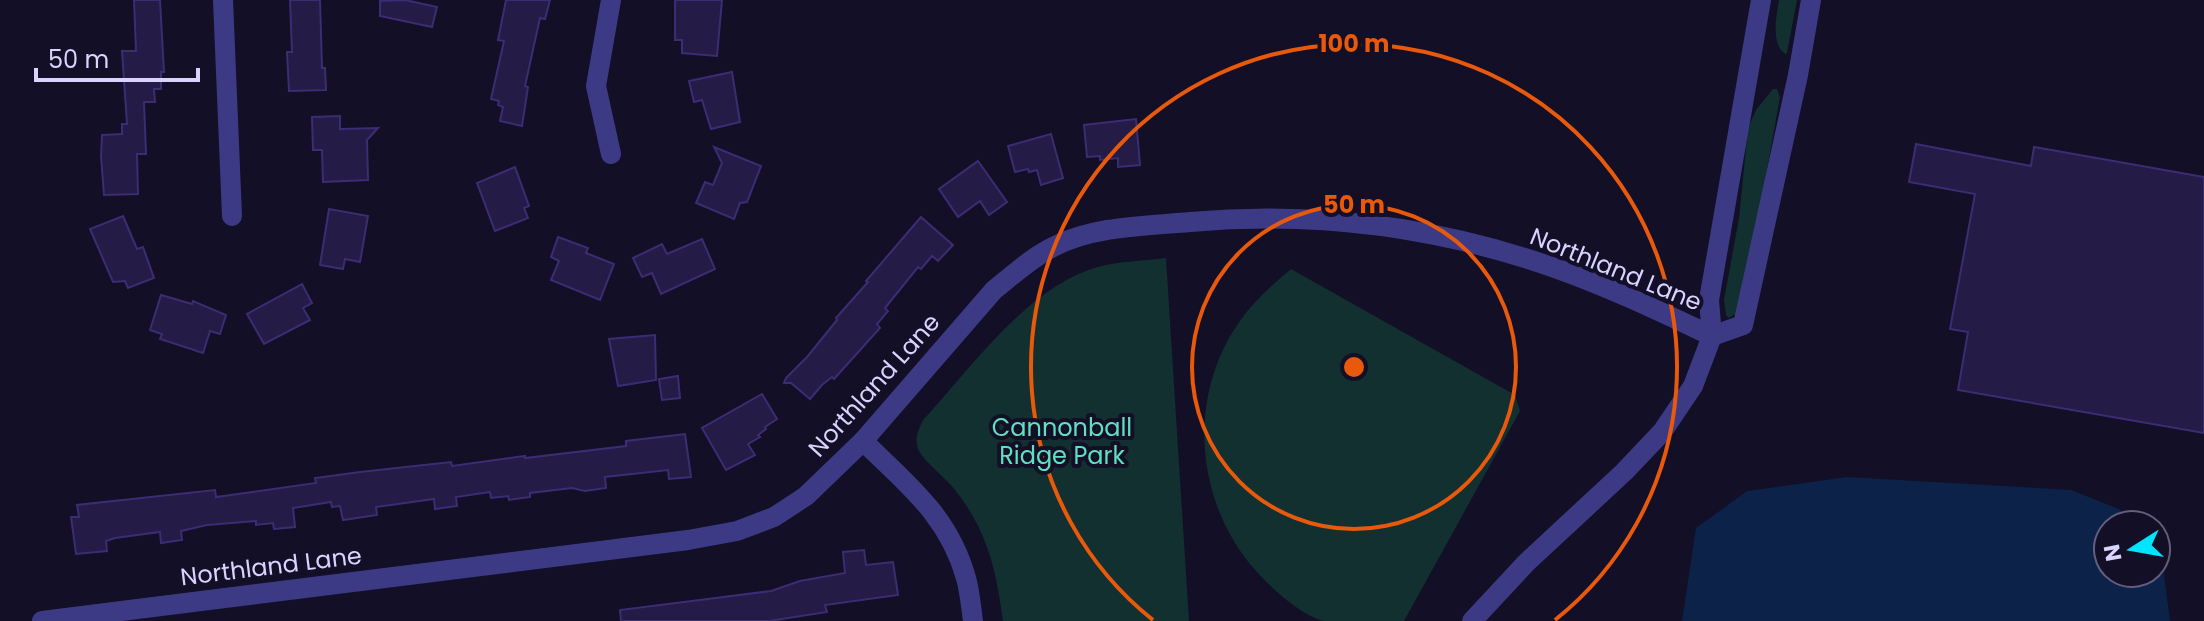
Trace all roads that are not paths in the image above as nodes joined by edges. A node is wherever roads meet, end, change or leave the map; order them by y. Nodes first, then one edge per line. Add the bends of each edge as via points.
1 (223, 0) edge
2 (611, 0) edge
3 (1761, 0) edge
4 (1811, 0) edge
5 (611, 154) dead end
6 (232, 216) dead end
7 (1712, 336) junction
8 (863, 441) junction
9 (42, 621) edge
10 (973, 621) edge
11 (1472, 621) edge

1 - 6 street
2 - 5 street via 596,86
3 - 7 street via 1709,300
4 - 7 street via 1743,325
7 - 8 street, Northland Lane via 1555,268 1461,241 1349,220 1246,217 1107,230 1054,246 994,290
7 - 11 street via 1693,386 1662,432
8 - 9 street, Northland Lane via 806,496 774,517 737,531
8 - 10 street via 936,514 967,580

